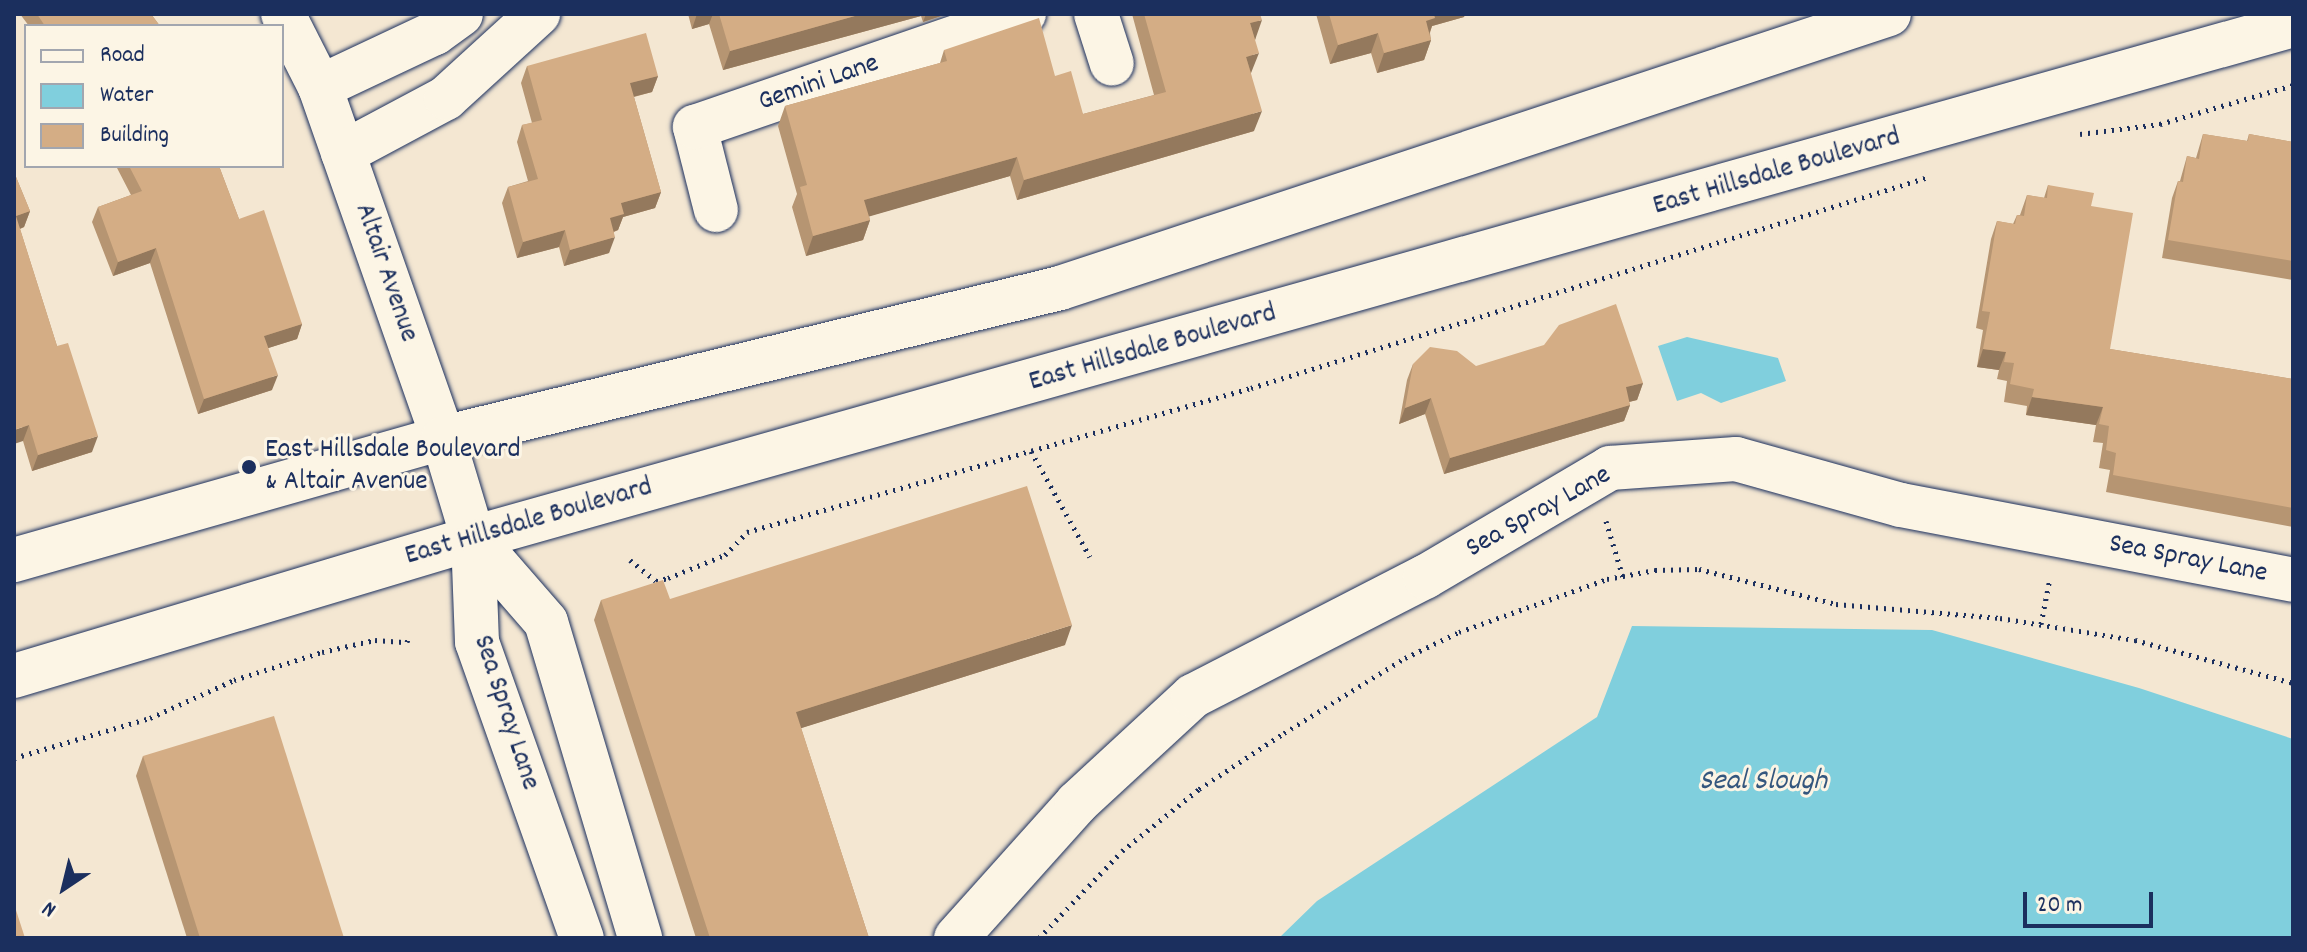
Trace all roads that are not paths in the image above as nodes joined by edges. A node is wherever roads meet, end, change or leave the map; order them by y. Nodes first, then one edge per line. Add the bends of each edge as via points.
1 (283, 14) edge
2 (461, 14) edge
3 (538, 14) edge
4 (1024, 14) edge
5 (1096, 14) edge
6 (1889, 14) edge
7 (2293, 25) edge
8 (1112, 64) dead end
9 (320, 87) junction
10 (343, 153) junction
11 (716, 210) dead end
12 (443, 438) junction
13 (473, 538) junction
14 (14, 560) edge
15 (2293, 580) edge
16 (14, 676) edge
17 (637, 926) edge
18 (581, 936) edge
19 (956, 938) edge

1 - 9 main road, Altair Avenue
2 - 9 main road via 435,33
3 - 10 main road via 446,98
4 - 11 main road, Gemini Lane via 695,127
5 - 8 main road
6 - 12 main road via 1060,288
7 - 13 main road, East Hillsdale Boulevard
9 - 10 main road, Altair Avenue
10 - 12 main road, Altair Avenue
12 - 13 main road, Altair Avenue
12 - 14 main road
13 - 16 main road, East Hillsdale Boulevard
13 - 17 main road via 546,622
13 - 18 main road, Sea Spray Lane via 477,642
15 - 19 main road, Sea Spray Lane via 1901,505 1736,459 1610,468 1425,577 1193,696 1077,803
17 - 18 main road

